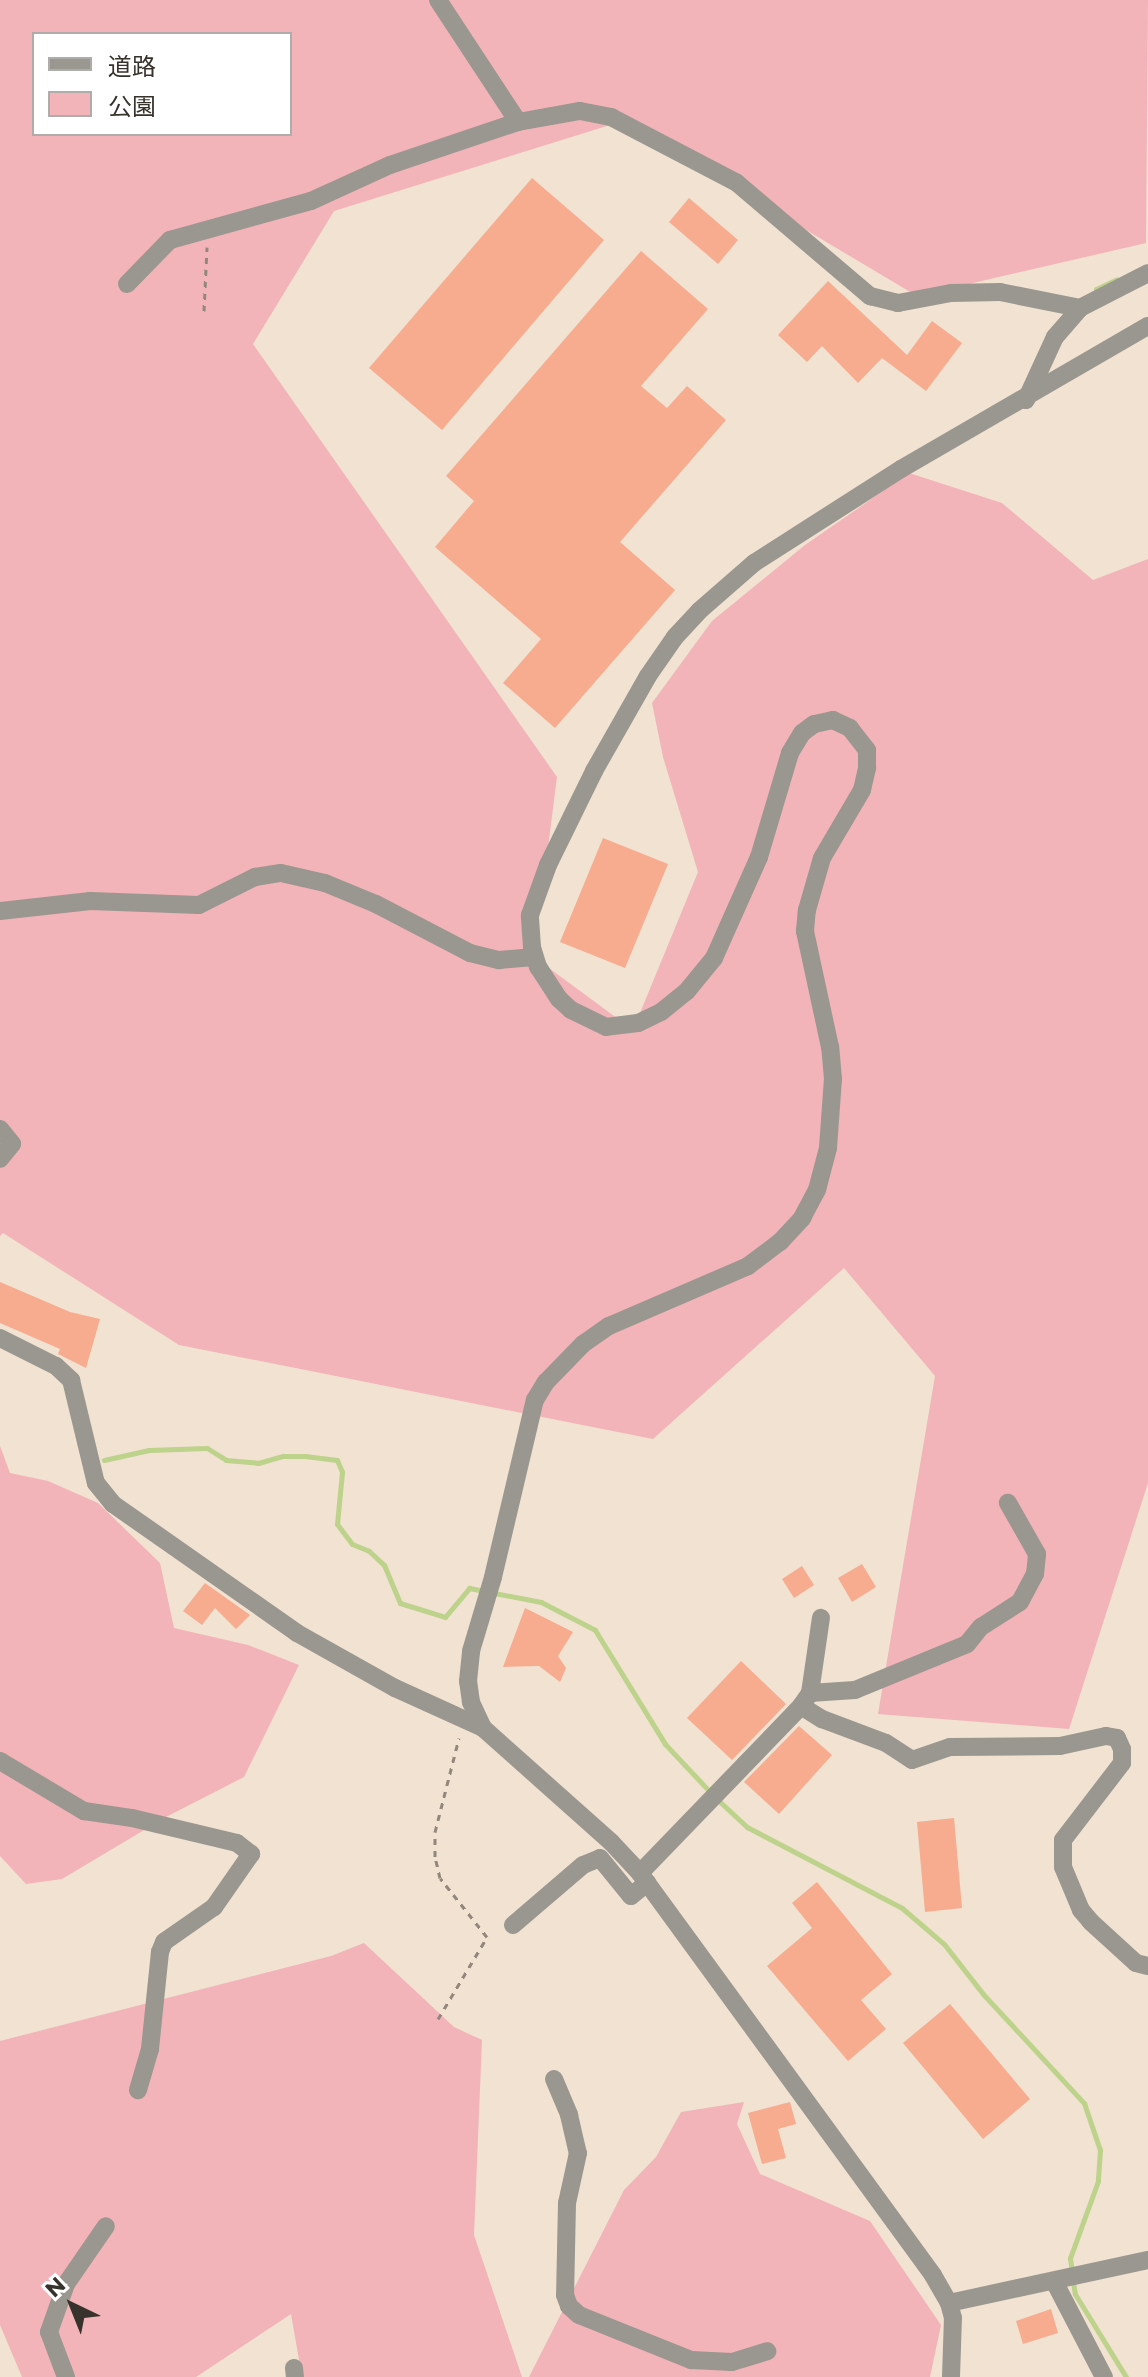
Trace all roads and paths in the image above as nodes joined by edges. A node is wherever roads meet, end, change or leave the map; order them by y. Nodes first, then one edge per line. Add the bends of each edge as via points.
1 (438, 0) edge
2 (518, 122) junction
3 (205, 229) junction
4 (1148, 273) edge
5 (127, 284) dead end
6 (1080, 308) junction
7 (204, 311) dead end
8 (1148, 326) edge
9 (1026, 400) junction
10 (0, 911) edge
11 (534, 957) junction
12 (0, 1129) edge
13 (0, 1159) edge
14 (0, 1338) edge
15 (1008, 1503) dead end
16 (821, 1618) dead end
17 (805, 1700) junction
18 (463, 1719) junction
19 (483, 1728) junction
20 (0, 1761) edge
21 (644, 1878) junction
22 (513, 1925) dead end
23 (1148, 1966) edge
24 (438, 2019) dead end
25 (554, 2079) dead end
26 (138, 2090) dead end
27 (106, 2226) dead end
28 (1148, 2260) edge
29 (1065, 2279) junction
30 (949, 2303) junction
31 (767, 2351) dead end
32 (691, 2360) junction
33 (66, 2377) edge
34 (681, 2377) edge
35 (951, 2377) edge
36 (1104, 2377) edge

1 - 2 street
2 - 3 street via 390,165 311,201
2 - 6 street via 580,111 611,117 737,183 870,296 898,303 951,293 1000,292
3 - 5 street via 170,240
3 - 7 path via 209,258
4 - 6 street
6 - 9 street via 1055,337
8 - 9 street
9 - 11 street via 901,469 754,563 675,637 594,771 548,865 530,915
10 - 11 street via 90,901 199,905 255,877 281,873 325,883 376,904 470,953 499,960
11 - 19 street via 559,999 590,1021 606,1027 638,1023 661,1012 714,958 759,857 790,753 802,733 833,720 850,728 867,750 862,790 822,858 807,910 805,931 833,1079 828,1148 817,1190 802,1218 748,1266 609,1326 546,1382 535,1400 471,1651 471,1702
12 - 13 street via 12,1144
14 - 18 street via 56,1366 71,1380 96,1483 113,1504 297,1633
15 - 17 street via 1037,1554 1035,1574 1020,1602 981,1627 967,1644 855,1690
16 - 17 street
17 - 21 street
17 - 23 street via 822,1719 886,1743 912,1760 950,1747 1060,1746 1117,1738 1122,1763 1063,1840 1063,1867 1091,1922 1136,1963
18 - 19 street
18 - 24 path via 435,1832 435,1857 440,1878 487,1937
19 - 21 street
20 - 26 street via 84,1811 237,1843 251,1854 214,1907 164,1942 150,2049
21 - 22 street via 631,1896 600,1858 583,1865
21 - 30 street
25 - 32 street via 578,2153 567,2203 569,2306 579,2315
27 - 33 street via 66,2284 49,2332
28 - 29 street
29 - 30 street
29 - 36 street
30 - 35 street via 954,2337
31 - 32 street via 732,2362
32 - 34 street

